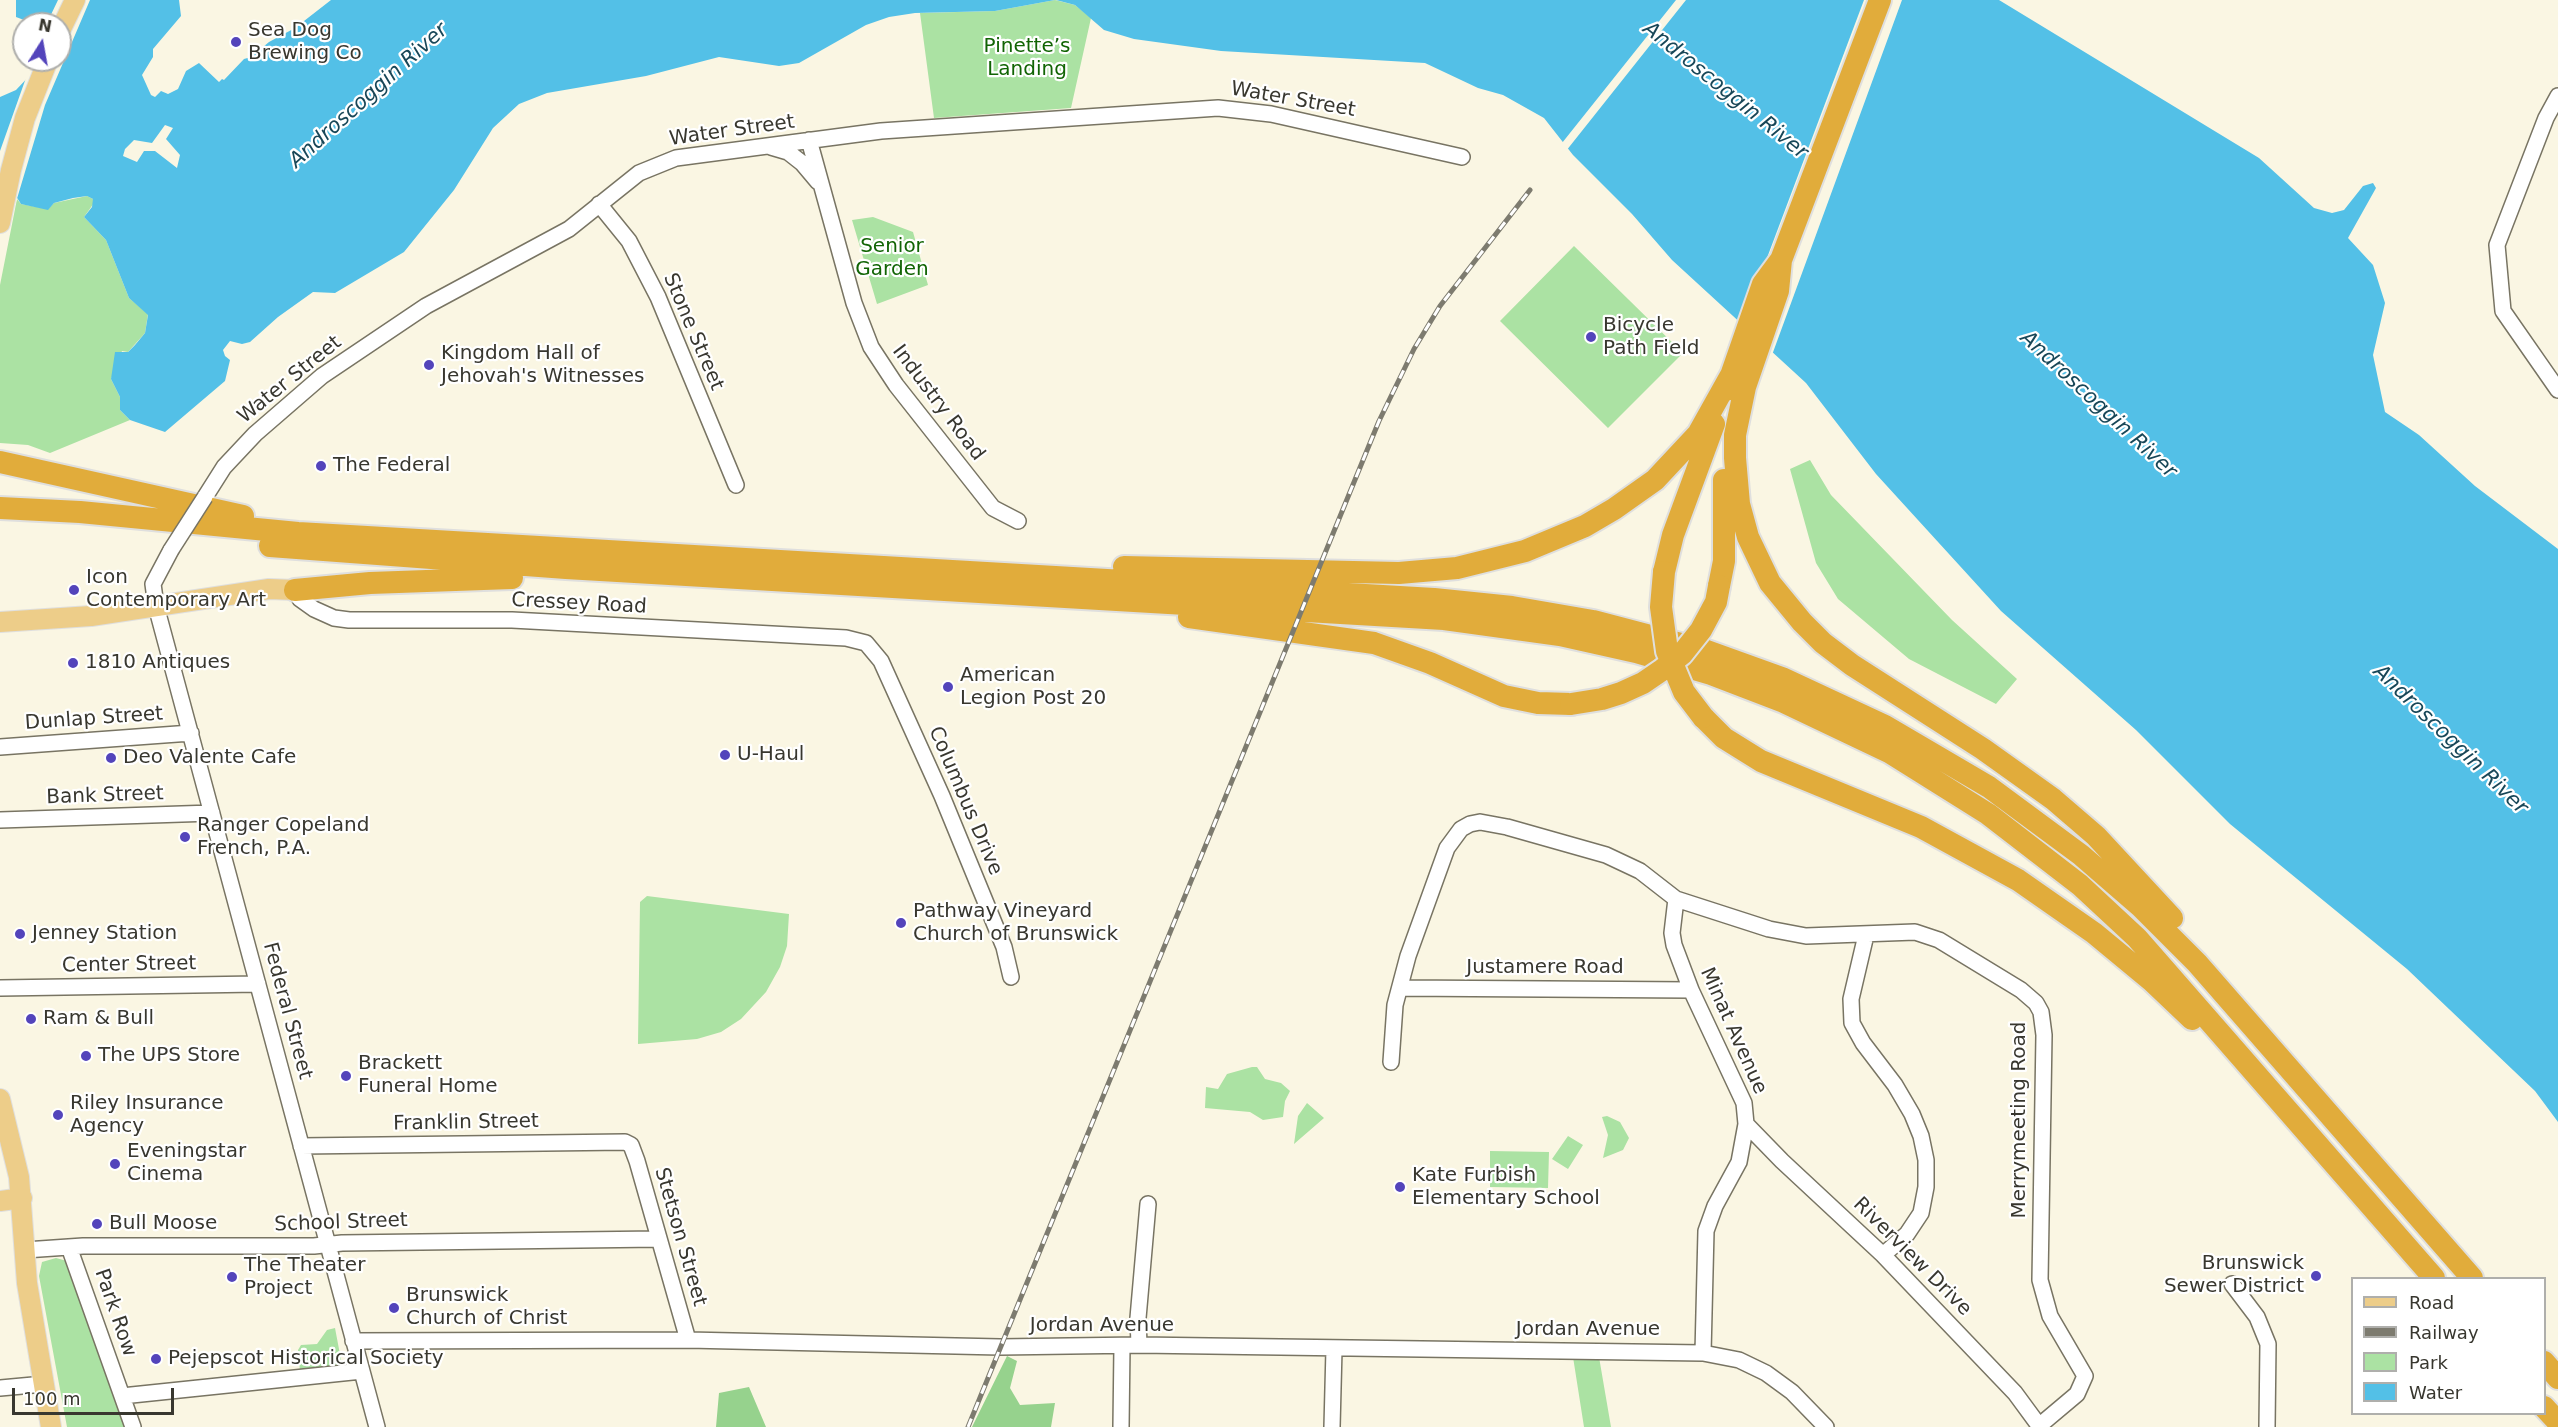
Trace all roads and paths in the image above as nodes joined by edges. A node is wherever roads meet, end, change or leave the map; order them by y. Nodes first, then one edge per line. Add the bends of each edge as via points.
1 (1880, 0) edge
2 (43, 72) edge
3 (2558, 96) edge
4 (809, 140) junction
5 (768, 146) junction
6 (1462, 157) dead end
7 (821, 188) junction
8 (599, 204) junction
9 (0, 223) edge
10 (1738, 381) junction
11 (2558, 390) edge
12 (0, 462) edge
13 (736, 485) dead end
14 (0, 508) edge
15 (1018, 521) dead end
16 (0, 522) edge
17 (330, 533) junction
18 (590, 569) junction
19 (921, 569) junction
20 (295, 590) junction
21 (1106, 599) junction
22 (156, 606) junction
23 (0, 622) edge
24 (870, 646) joint
25 (191, 733) junction
26 (0, 747) edge
27 (212, 813) junction
28 (0, 820) edge
29 (1676, 899) junction
30 (1866, 935) junction
31 (1011, 977) dead end
32 (258, 984) junction
33 (0, 988) edge
34 (1400, 988) junction
35 (2220, 988) junction
36 (1691, 990) junction
37 (2246, 1061) junction
38 (1391, 1062) dead end
39 (0, 1100) edge
40 (1746, 1124) junction
41 (631, 1145) joint
42 (301, 1146) junction
43 (22, 1198) junction
44 (0, 1201) edge
45 (1148, 1204) dead end
46 (658, 1239) junction
47 (327, 1245) junction
48 (69, 1247) junction
49 (25, 1250) junction
50 (1883, 1255) junction
51 (2433, 1277) edge
52 (2471, 1277) edge
53 (2232, 1284) dead end
54 (688, 1340) junction
55 (353, 1341) junction
56 (1139, 1345) junction
57 (1122, 1346) junction
58 (1334, 1349) junction
59 (1703, 1353) junction
60 (2546, 1364) edge
61 (362, 1371) junction
62 (2558, 1378) edge
63 (44, 1384) junction
64 (0, 1388) edge
65 (122, 1396) junction
66 (2546, 1409) edge
67 (2558, 1422) edge
68 (51, 1427) edge
69 (133, 1427) edge
70 (377, 1427) edge
71 (1121, 1427) edge
72 (1332, 1427) edge
73 (1826, 1427) edge
74 (2039, 1427) edge
75 (2267, 1427) edge

1 - 10 highway via 1781,260 1763,284
2 - 9 main road via 10,170
3 - 11 street via 2497,245 2503,311
4 - 5 street, Water Street
4 - 6 street, Water Street via 976,123 1218,108 1270,114
4 - 7 street, Industry Road
5 - 7 street, Industry Road via 788,152 802,163
5 - 8 street, Water Street via 695,154 657,164 621,185
7 - 15 street, Industry Road via 854,303 880,364 993,507
8 - 13 street, Stone Street via 629,241 658,297
8 - 22 street, Water Street, bridge via 569,229 439,299 322,375 255,434 224,467 171,550 153,584
10 - 19 highway via 1698,434 1648,485 1614,509 1557,539 1487,562 1399,573 974,562
10 - 21 highway, bridge via 1726,438 1724,561 1716,602 1682,654 1643,683 1621,693 1571,704 1538,703 1504,696 1374,643 1131,610
10 - 35 highway via 1735,447 1741,510 1761,566 1792,611 1836,654 2007,765 2075,817 2208,959
10 - 37 highway, bridge via 1673,535 1664,572 1661,607 1667,651 1684,692 1724,738 1761,761 1922,827 2018,880 2094,933 2152,981 2201,1029
12 - 17 highway
14 - 17 highway
16 - 18 highway via 438,560
17 - 19 highway
18 - 20 highway via 554,577
18 - 21 highway
19 - 35 highway via 1474,603 1593,621 1707,651 1782,678 1855,711 1989,787 2112,881
20 - 22 main road via 269,589
20 - 24 street, Cressey Road via 314,609 349,620 512,620 846,638
21 - 37 highway via 1444,619 1521,628 1636,652 1711,674 1784,702 1889,752 1988,814 2050,860 2138,938
22 - 23 main road
22 - 25 street, Federal Street
24 - 31 street, Columbus Drive via 886,671 942,796 1004,947
25 - 26 street, Dunlap Street
25 - 27 street, Federal Street
27 - 28 street, Bank Street
27 - 32 street, Federal Street
29 - 30 street, Merrymeeting Road via 1787,933
29 - 34 street, Merrymeeting Road via 1640,870 1606,855 1507,826 1470,824 1453,838 1440,864
29 - 36 street, Minat Avenue via 1672,933
30 - 50 street via 1851,999 1852,1023 1912,1114 1926,1160 1921,1213 1907,1234
30 - 74 street, Merrymeeting Road via 1914,932 1931,936 2021,990 2041,1012 2044,1035 2040,1280 2050,1316 2085,1376 2077,1394
32 - 33 street, Center Street
32 - 42 street, Federal Street
34 - 36 street, Justamere Road
34 - 38 street, Merrymeeting Road via 1393,1019
35 - 52 highway
36 - 40 street, Minat Avenue via 1744,1103
37 - 51 highway
39 - 43 main road
40 - 50 street, Riverview Drive
40 - 59 street, Minat Avenue via 1739,1162 1706,1231
41 - 42 street, Franklin Street via 625,1142
41 - 46 street, Stetson Street
42 - 47 street, Federal Street
43 - 44 main road
43 - 49 main road
45 - 56 street
46 - 47 street, School Street
46 - 54 street, Stetson Street
47 - 48 street, School Street
47 - 55 street, Federal Street
48 - 49 street, School Street
48 - 65 street, Park Row
49 - 63 main road
50 - 74 street, Riverview Drive via 2014,1393
53 - 75 street via 2257,1317 2268,1344
54 - 55 street, Jordan Avenue
54 - 57 street, Jordan Avenue
55 - 61 street, Federal Street
56 - 57 street, Jordan Avenue
56 - 58 street, Jordan Avenue
57 - 71 street
58 - 59 street, Jordan Avenue
58 - 72 street
59 - 73 street, Jordan Avenue via 1739,1360 1766,1373 1792,1392
60 - 62 highway
61 - 65 street
61 - 70 street, Federal Street
63 - 64 street
63 - 68 main road
65 - 69 street, Park Row
66 - 67 highway

